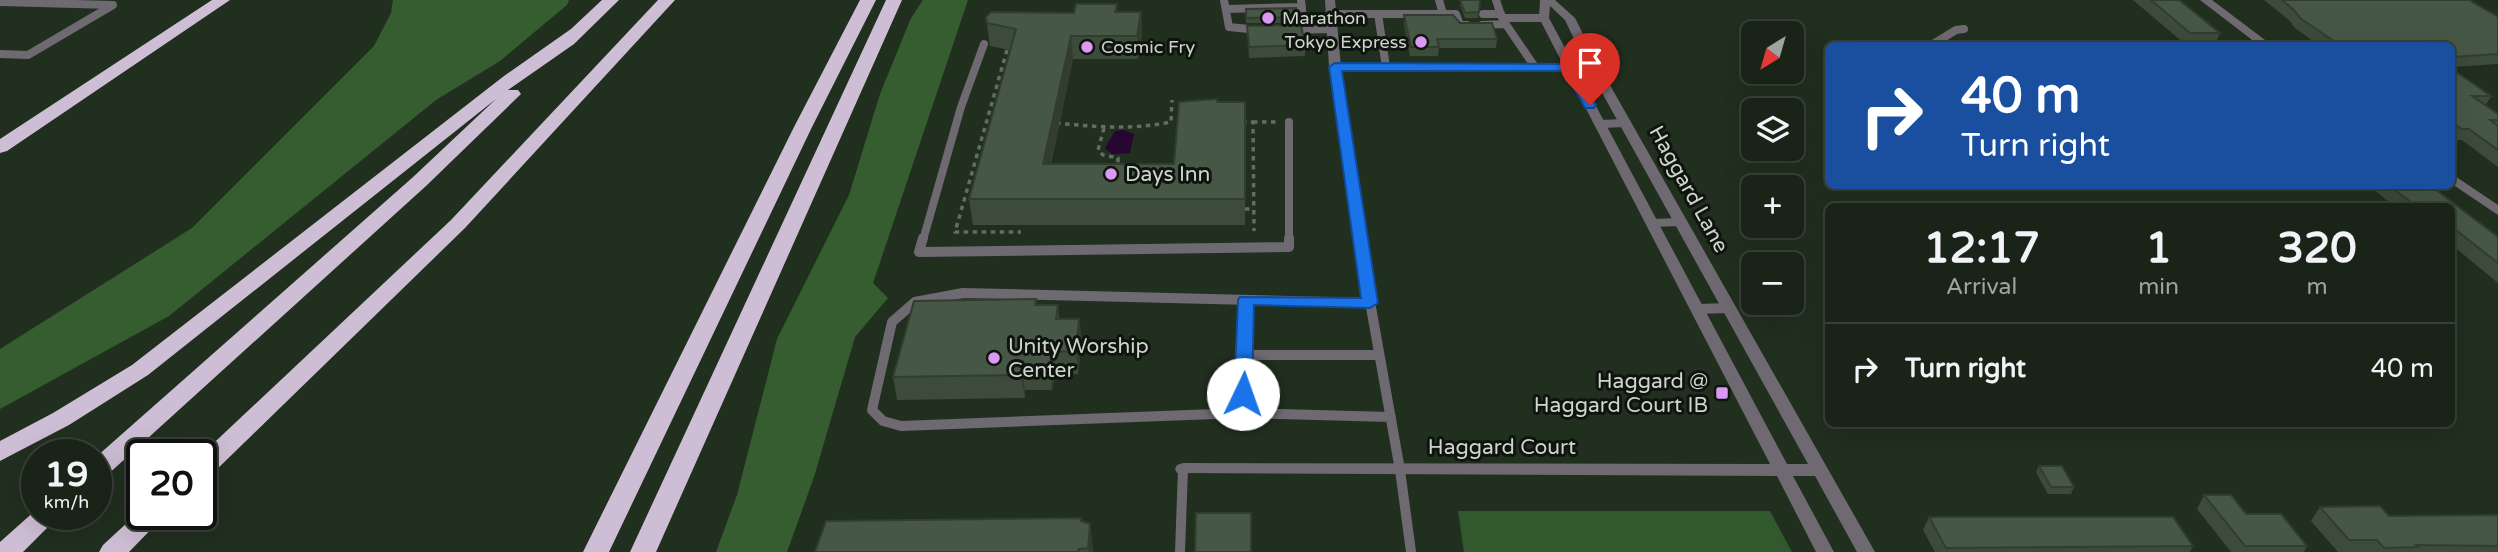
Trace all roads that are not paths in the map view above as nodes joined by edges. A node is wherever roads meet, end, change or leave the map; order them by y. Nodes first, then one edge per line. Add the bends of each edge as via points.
1 (197, 0) edge
2 (222, 0) edge
3 (868, 0) edge
4 (894, 0) edge
5 (1224, 0) edge
6 (1330, 0) edge
7 (1439, 0) edge
8 (1496, 0) edge
9 (1547, 0) edge
10 (2205, 0) edge
11 (610, 1) edge
12 (666, 1) edge
13 (0, 2) edge
14 (1302, 3) edge
15 (1226, 9) junction
16 (1331, 14) junction
17 (1378, 14) junction
18 (1443, 14) junction
19 (1483, 14) dead end
20 (1544, 18) junction
21 (1503, 19) junction
22 (1332, 29) junction
23 (1964, 29) dead end
24 (1267, 30) edge
25 (1279, 30) edge
26 (1304, 30) junction
27 (579, 31) junction
28 (1936, 42) edge
29 (2263, 42) edge
30 (984, 44) edge
31 (0, 54) edge
32 (1588, 55) junction
33 (1567, 62) junction
34 (1335, 67) junction
35 (1385, 67) junction
36 (1535, 67) junction
37 (1289, 122) road end
38 (1625, 123) junction
39 (1600, 124) junction
40 (0, 130) edge
41 (0, 147) edge
42 (2455, 180) edge
43 (2498, 211) edge
44 (1681, 222) junction
45 (1652, 223) junction
46 (1364, 268) joint
47 (1246, 300) junction
48 (1370, 303) junction
49 (1730, 308) junction
50 (1697, 309) junction
51 (1245, 355) junction
52 (1379, 355) junction
53 (1241, 413) junction
54 (1391, 417) junction
55 (0, 452) edge
56 (217, 455) edge
57 (112, 457) edge
58 (1183, 469) joint
59 (1400, 470) junction
60 (1821, 470) junction
61 (1782, 471) junction
62 (30, 530) edge
63 (136, 530) edge
64 (148, 530) edge
65 (6, 552) edge
66 (112, 552) edge
67 (129, 552) edge
68 (596, 552) edge
69 (643, 552) edge
70 (1180, 552) edge
71 (1411, 552) edge
72 (1825, 552) edge
73 (1866, 552) edge

1 - 40 highway
2 - 41 highway
3 - 68 highway
4 - 69 highway
5 - 15 lane
6 - 16 street
7 - 18 lane
8 - 21 lane
9 - 20 street, Haggard Lane
9 - 32 street, Haggard Lane via 1570,18
10 - 29 street
11 - 27 highway
12 - 56 highway via 458,224
13 - 31 lane via 113,5 28,55
14 - 15 lane
14 - 26 lane
15 - 24 lane via 1229,27
16 - 17 lane
16 - 22 street
17 - 18 lane
17 - 35 lane
18 - 21 lane via 1459,14 1460,25
19 - 21 lane
20 - 21 lane
20 - 33 street
21 - 36 lane via 1509,35 1526,50
22 - 26 lane
22 - 34 street
23 - 28 lane
25 - 26 lane
27 - 55 highway via 140,370
27 - 57 highway via 419,182
30 - 37 lane via 919,252 1289,247
32 - 33 lane
32 - 38 street, Haggard Lane
33 - 36 lane
33 - 39 street
34 - 35 lane
34 - 46 street
35 - 36 lane
38 - 39 lane
38 - 44 street, Haggard Lane
39 - 45 street
42 - 43 street
44 - 45 lane
44 - 49 street, Haggard Lane
45 - 50 street
46 - 48 lane
47 - 48 lane
47 - 51 lane
47 - 53 lane via 963,293 930,297 915,302 892,322 872,410 883,421 901,426
48 - 52 lane
49 - 50 lane
49 - 60 street, Haggard Lane
50 - 61 street
51 - 52 lane
51 - 53 lane
52 - 54 lane
53 - 54 lane
54 - 59 lane
58 - 59 street, Haggard Court
58 - 70 lane
59 - 61 street, Haggard Court
59 - 71 lane
60 - 61 street, Haggard Court
60 - 73 street, Haggard Lane
61 - 72 street
62 - 65 highway
63 - 66 highway
64 - 67 highway

